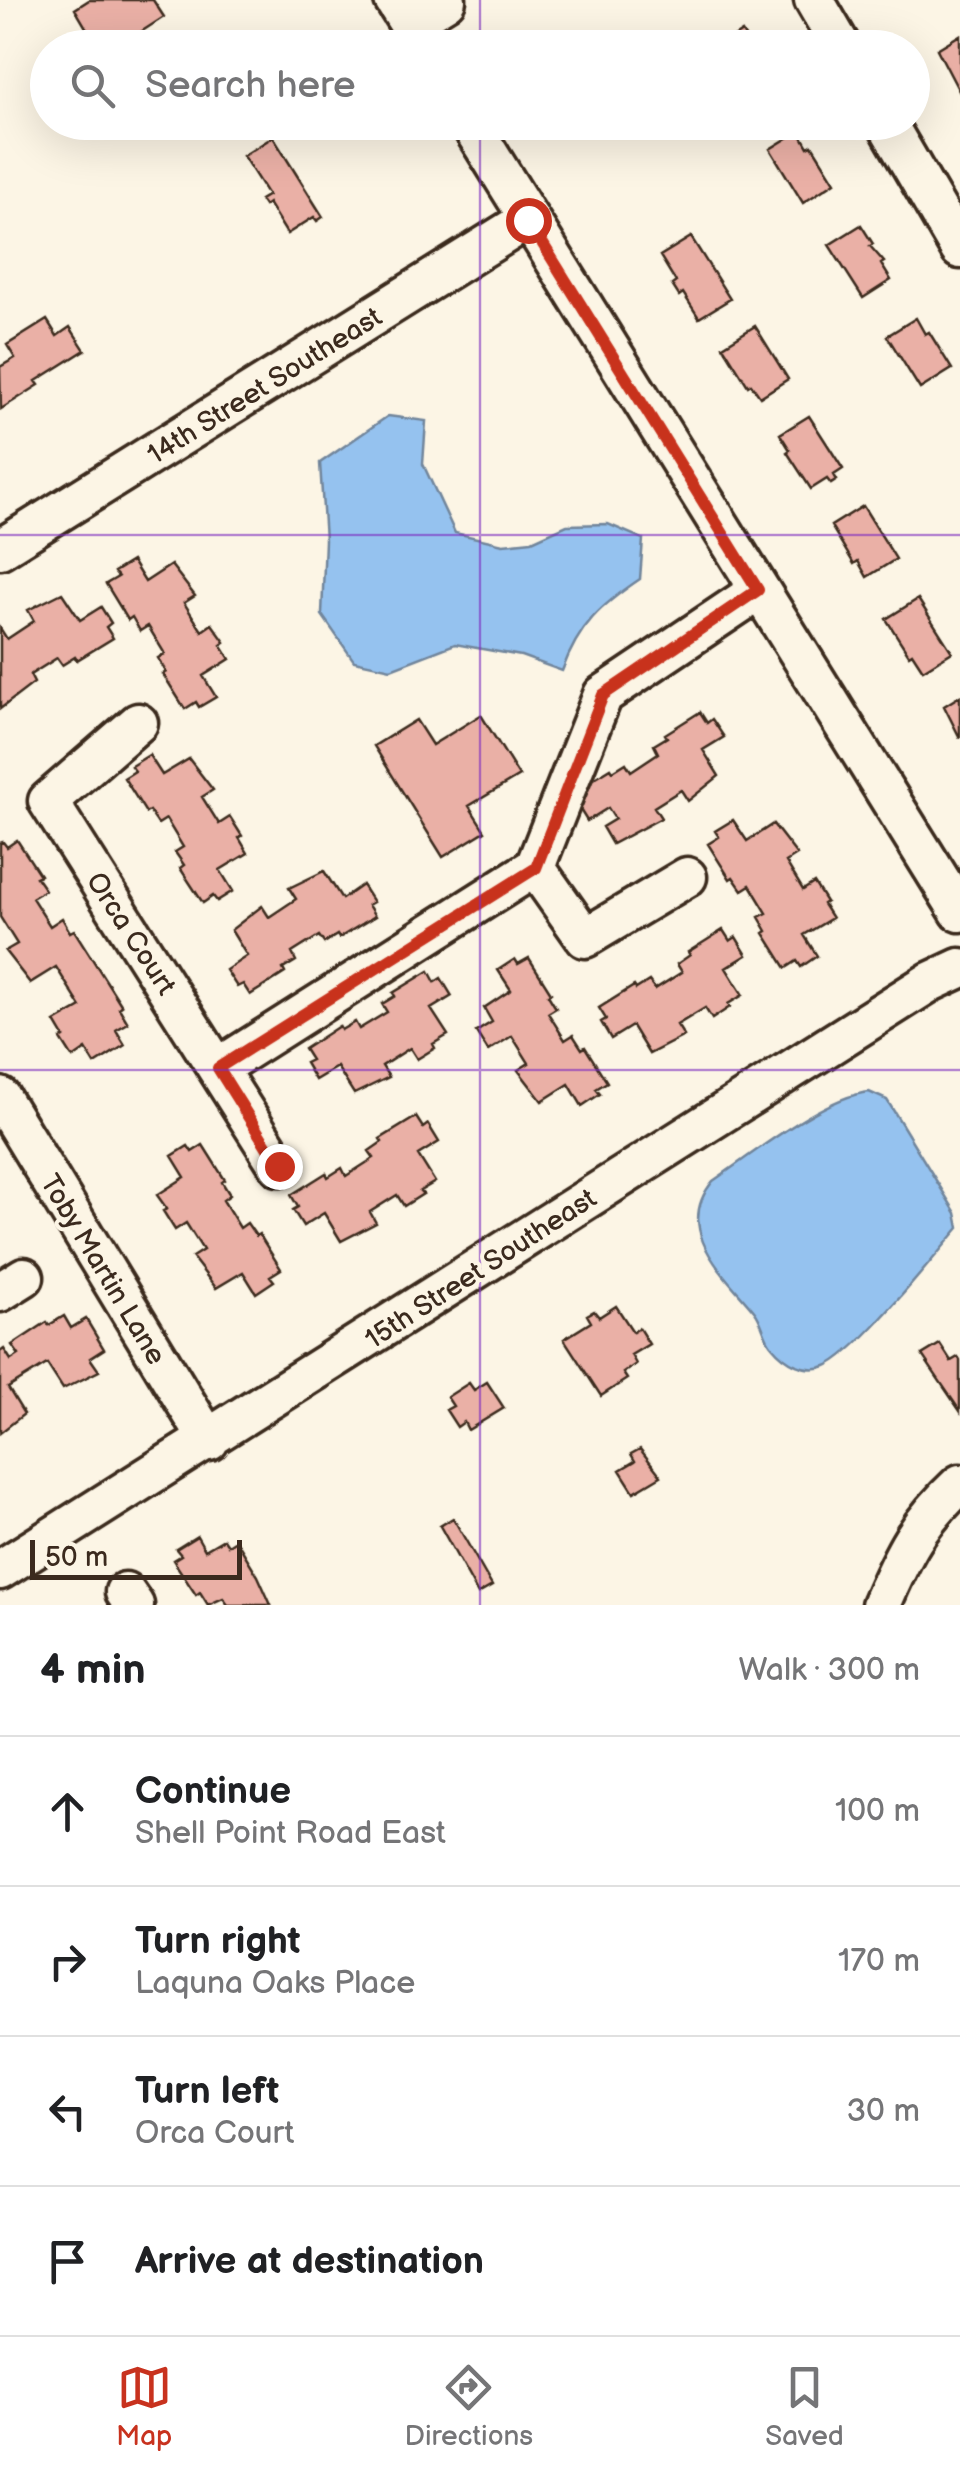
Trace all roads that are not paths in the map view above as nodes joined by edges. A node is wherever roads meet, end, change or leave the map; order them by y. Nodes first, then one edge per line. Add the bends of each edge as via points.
1 (446, 0) edge
2 (814, 0) edge
3 (409, 23) edge
4 (832, 30) edge
5 (480, 140) edge
6 (896, 140) edge
7 (528, 220) junction
8 (960, 249) edge
9 (0, 549) edge
10 (758, 590) junction
11 (138, 723) dead end
12 (536, 868) junction
13 (687, 876) dead end
14 (960, 912) edge
15 (960, 968) edge
16 (218, 1068) junction
17 (0, 1098) edge
18 (279, 1166) dead end
19 (209, 1441) junction
20 (960, 1484) edge
21 (0, 1570) edge
22 (881, 1605) edge

1 - 3 street
2 - 4 street
5 - 7 street
6 - 8 street
7 - 9 street, 14th Street Southeast
7 - 10 street
10 - 12 street via 603,695
10 - 14 street
11 - 16 street, Orca Court via 48,801
12 - 13 street via 586,938
12 - 16 street
15 - 19 street, 15th Street Southeast
16 - 18 street, Orca Court
17 - 19 street, Toby Martin Lane
19 - 21 street, 15th Street Southeast
20 - 22 street via 915,1532

